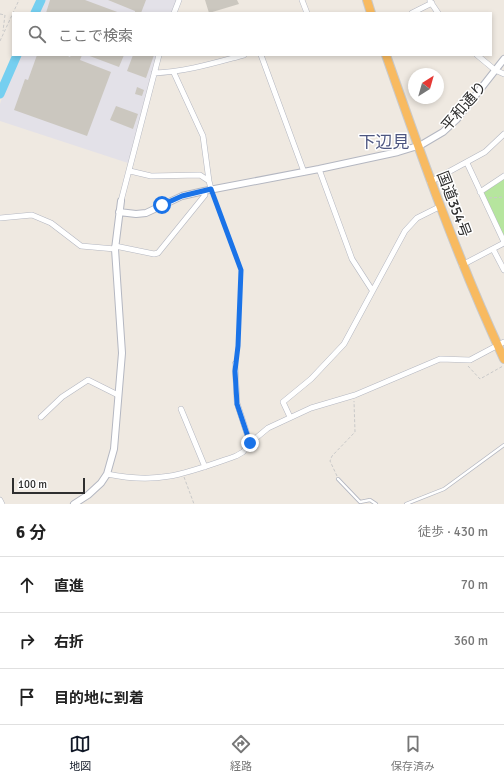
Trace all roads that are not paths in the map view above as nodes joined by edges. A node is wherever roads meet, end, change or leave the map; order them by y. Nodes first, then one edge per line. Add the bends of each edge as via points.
1 (179, 0) edge
2 (302, 0) edge
3 (367, 0) edge
4 (431, 1) edge
5 (174, 12) edge
6 (307, 12) edge
7 (371, 12) edge
8 (414, 12) edge
9 (437, 12) edge
10 (158, 56) edge
11 (240, 56) edge
12 (261, 56) edge
13 (386, 56) edge
14 (478, 56) edge
15 (504, 59) edge
16 (495, 70) junction
17 (154, 73) junction
18 (174, 73) junction
19 (504, 74) edge
20 (504, 134) edge
21 (418, 145) junction
22 (467, 163) junction
23 (319, 169) junction
24 (130, 171) junction
25 (304, 172) junction
26 (504, 176) edge
27 (209, 181) junction
28 (430, 182) junction
29 (211, 189) junction
30 (204, 191) junction
31 (480, 192) junction
32 (121, 201) joint
33 (440, 207) junction
34 (119, 212) junction
35 (0, 218) edge
36 (504, 243) edge
37 (115, 248) junction
38 (493, 249) junction
39 (462, 265) junction
40 (504, 270) edge
41 (372, 290) junction
42 (501, 343) edge
43 (504, 359) edge
44 (235, 364) road end
45 (118, 395) junction
46 (181, 410) dead end
47 (41, 417) dead end
48 (290, 418) junction
49 (250, 443) junction
50 (504, 445) edge
51 (205, 467) junction
52 (107, 474) junction
53 (338, 479) road end
54 (0, 500) edge
55 (83, 502) edge
56 (2, 504) edge
57 (74, 504) edge
58 (376, 504) edge
59 (406, 504) edge

1 - 5 street
2 - 6 street
3 - 7 highway
4 - 8 street
4 - 9 street
10 - 17 street
11 - 18 street
12 - 25 street
13 - 21 highway, 国道354号
14 - 16 street
15 - 16 street, 平和通り
16 - 19 street
16 - 21 street, 平和通り via 452,124 443,132
17 - 18 street
17 - 24 street
18 - 27 street via 203,136
20 - 22 street via 491,148
21 - 23 street, 平和通り via 398,152
21 - 28 highway, 国道354号
22 - 28 street
22 - 31 street
23 - 25 street, 平和通り
23 - 41 street via 352,259
24 - 27 street via 151,176 200,175
24 - 32 street
25 - 29 street, 平和通り
26 - 31 street
27 - 29 street
28 - 33 highway, 国道354号
29 - 30 street, 平和通り
30 - 34 street, 平和通り via 182,196 146,213
30 - 37 street via 205,195 158,253
31 - 36 street
32 - 34 street
33 - 39 highway, 国道354号
33 - 41 street via 417,218 405,231
34 - 37 street
35 - 37 street via 32,215 51,223 81,246
36 - 38 street
37 - 45 street via 122,341
38 - 39 street
38 - 40 street
39 - 42 highway, 国道354号
41 - 48 street via 344,344 311,379 283,402
42 - 43 highway, 国道354号
42 - 48 street via 470,360 440,360
44 - 49 street via 237,404
45 - 47 street via 88,380 62,397
45 - 52 street via 114,449
46 - 51 street
48 - 49 street via 268,428
49 - 51 street via 236,456
50 - 59 lane via 444,490
51 - 52 street via 184,475 155,480
52 - 55 street
53 - 58 lane via 360,502 370,500
54 - 56 street
55 - 57 street

